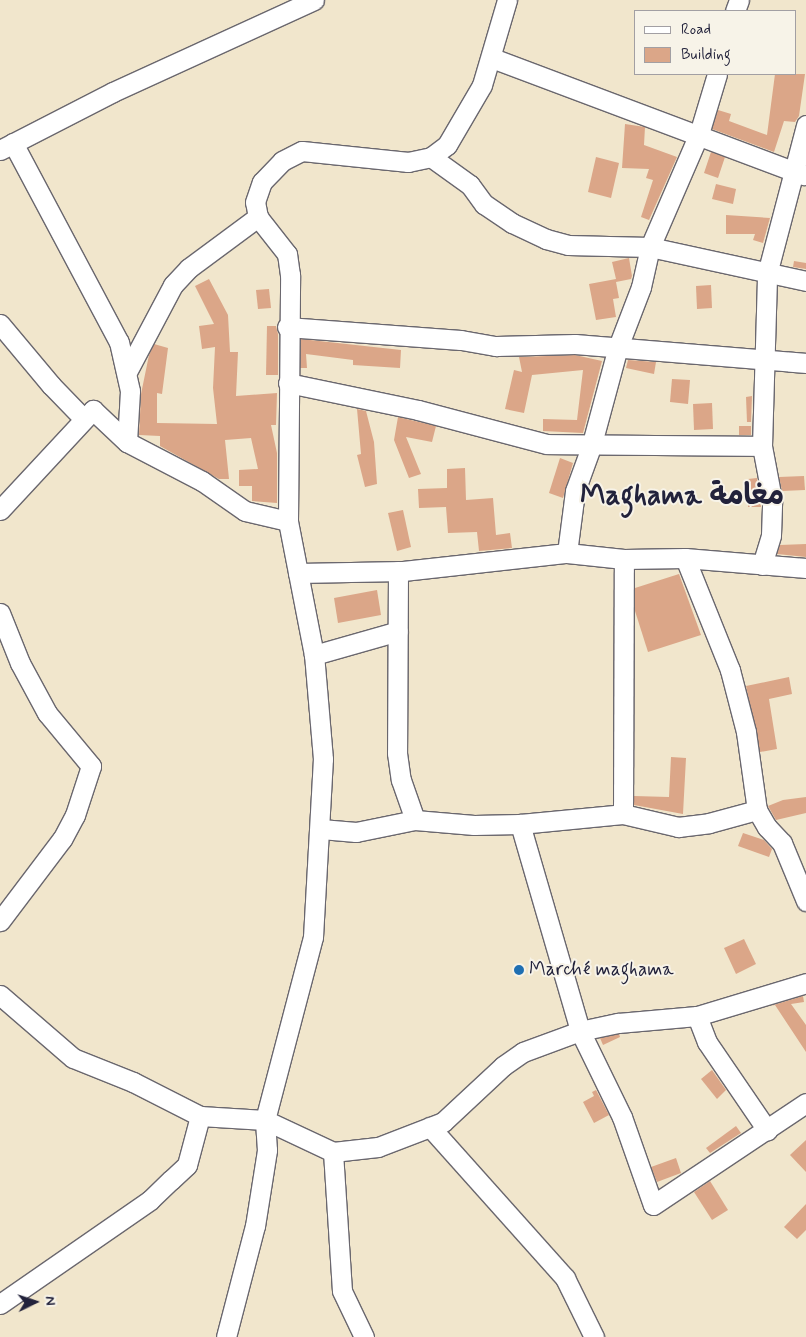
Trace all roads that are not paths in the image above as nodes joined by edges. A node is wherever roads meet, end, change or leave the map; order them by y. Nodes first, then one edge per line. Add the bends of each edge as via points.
1 (314, 0) edge
2 (507, 0) edge
3 (492, 58) junction
4 (717, 75) edge
5 (806, 125) edge
6 (699, 134) junction
7 (6, 147) edge
8 (431, 158) junction
9 (800, 174) edge
10 (258, 217) junction
11 (650, 247) junction
12 (767, 274) junction
13 (806, 280) edge
14 (0, 324) edge
15 (288, 327) junction
16 (618, 347) junction
17 (766, 359) junction
18 (806, 363) edge
19 (128, 370) junction
20 (288, 383) junction
21 (84, 418) junction
22 (127, 442) junction
23 (762, 446) junction
24 (591, 447) junction
25 (0, 510) edge
26 (288, 521) junction
27 (567, 553) junction
28 (685, 558) junction
29 (624, 559) junction
30 (762, 565) junction
31 (806, 568) edge
32 (398, 571) junction
33 (298, 573) junction
34 (0, 613) edge
35 (398, 631) junction
36 (314, 655) junction
37 (757, 810) junction
38 (623, 814) junction
39 (415, 820) junction
40 (520, 824) junction
41 (321, 830) junction
42 (806, 901) edge
43 (0, 921) edge
44 (806, 983) edge
45 (0, 995) edge
46 (697, 1016) junction
47 (580, 1031) junction
48 (806, 1104) edge
49 (200, 1116) junction
50 (265, 1120) junction
51 (430, 1128) junction
52 (767, 1130) junction
53 (332, 1152) junction
54 (1, 1302) edge
55 (226, 1337) edge
56 (364, 1337) edge
57 (594, 1337) edge

1 - 7 street via 113,92
2 - 3 street
3 - 6 street
3 - 8 street via 462,123 447,145
4 - 6 street
5 - 9 street
6 - 9 street
6 - 11 street
7 - 19 street via 119,342
8 - 10 street via 408,162 302,151 282,161 262,182 254,202
8 - 11 street via 470,185 484,204 512,223 546,239 568,246
9 - 12 street
10 - 15 street via 288,254
10 - 19 street via 189,268 173,284
11 - 12 street
11 - 16 street via 640,287
12 - 13 street
12 - 17 street
14 - 21 street via 50,385
15 - 16 street via 461,340 496,346
15 - 20 street
16 - 17 street
16 - 24 street
17 - 18 street
17 - 23 street
19 - 22 street
20 - 24 street via 418,410 547,444
20 - 26 street
21 - 22 street via 93,410
21 - 25 street
22 - 26 street via 202,481 245,511
23 - 24 street
23 - 30 street via 772,499 771,535
24 - 27 street via 575,491
26 - 33 street
27 - 29 street
27 - 32 street
28 - 29 street
28 - 30 street
28 - 37 street via 730,670 746,732
29 - 38 street
30 - 31 street
32 - 33 street
32 - 35 street
33 - 36 street
34 - 43 street via 20,663 47,713 91,766 76,815 62,840
35 - 36 street
35 - 39 street via 397,753 401,780
36 - 41 street via 323,759
37 - 38 street via 710,823 678,827
37 - 42 street via 767,828 782,843
38 - 40 street
39 - 40 street
39 - 41 street via 356,832
40 - 47 street
41 - 50 street via 313,937
44 - 46 street
45 - 49 street via 73,1058 133,1082
46 - 47 street via 618,1022
46 - 52 street via 707,1042
47 - 51 street via 523,1052 503,1066 443,1122
47 - 52 street via 622,1117 653,1205
48 - 52 street
49 - 50 street
49 - 54 street via 187,1164 150,1200
50 - 53 street
50 - 55 street via 267,1150 255,1226
51 - 53 street via 378,1147
51 - 57 street via 565,1278
53 - 56 street via 342,1291

